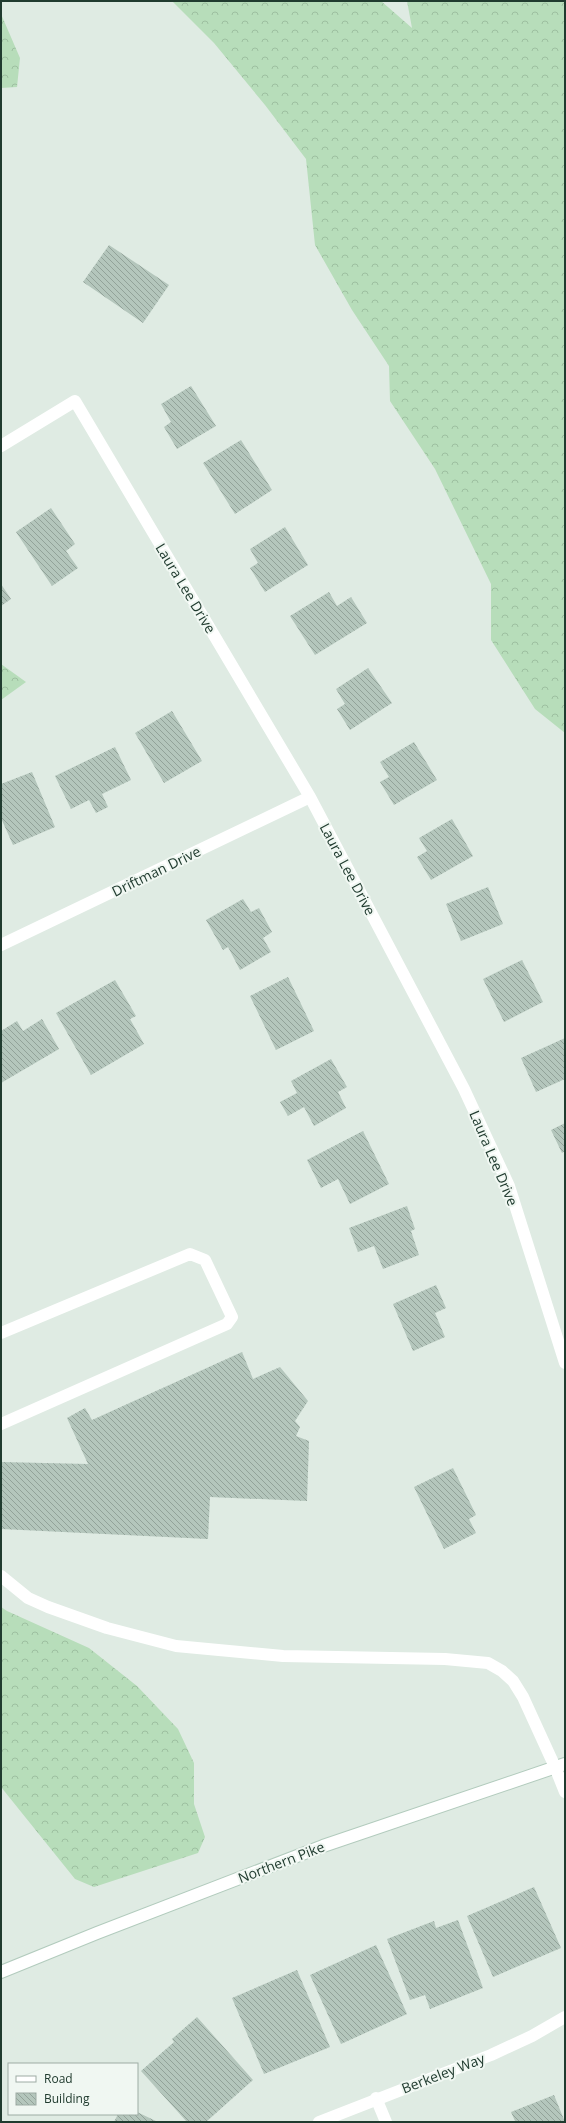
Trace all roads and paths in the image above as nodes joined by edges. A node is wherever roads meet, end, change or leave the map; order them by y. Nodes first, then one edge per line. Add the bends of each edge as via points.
1 (1, 446) edge
2 (310, 797) junction
3 (1, 945) edge
4 (1, 1333) edge
5 (565, 1363) edge
6 (1, 1424) edge
7 (1, 1576) edge
8 (560, 1765) edge
9 (565, 1792) edge
10 (1, 1972) edge
11 (565, 2017) edge
12 (376, 2098) junction
13 (319, 2122) edge
14 (386, 2122) edge

1 - 2 street, Laura Lee Drive via 75,401
2 - 3 street, Driftman Drive
2 - 5 street, Laura Lee Drive via 464,1089 509,1186
4 - 6 street via 190,1254 205,1260 232,1316 227,1324
7 - 8 street via 28,1598 48,1607 107,1628 176,1646 283,1656 445,1659 488,1663 513,1681
8 - 9 street
8 - 10 street, Northern Pike via 323,1846
11 - 12 street, Berkeley Way via 491,2055
12 - 13 street, Berkeley Way
12 - 14 street

